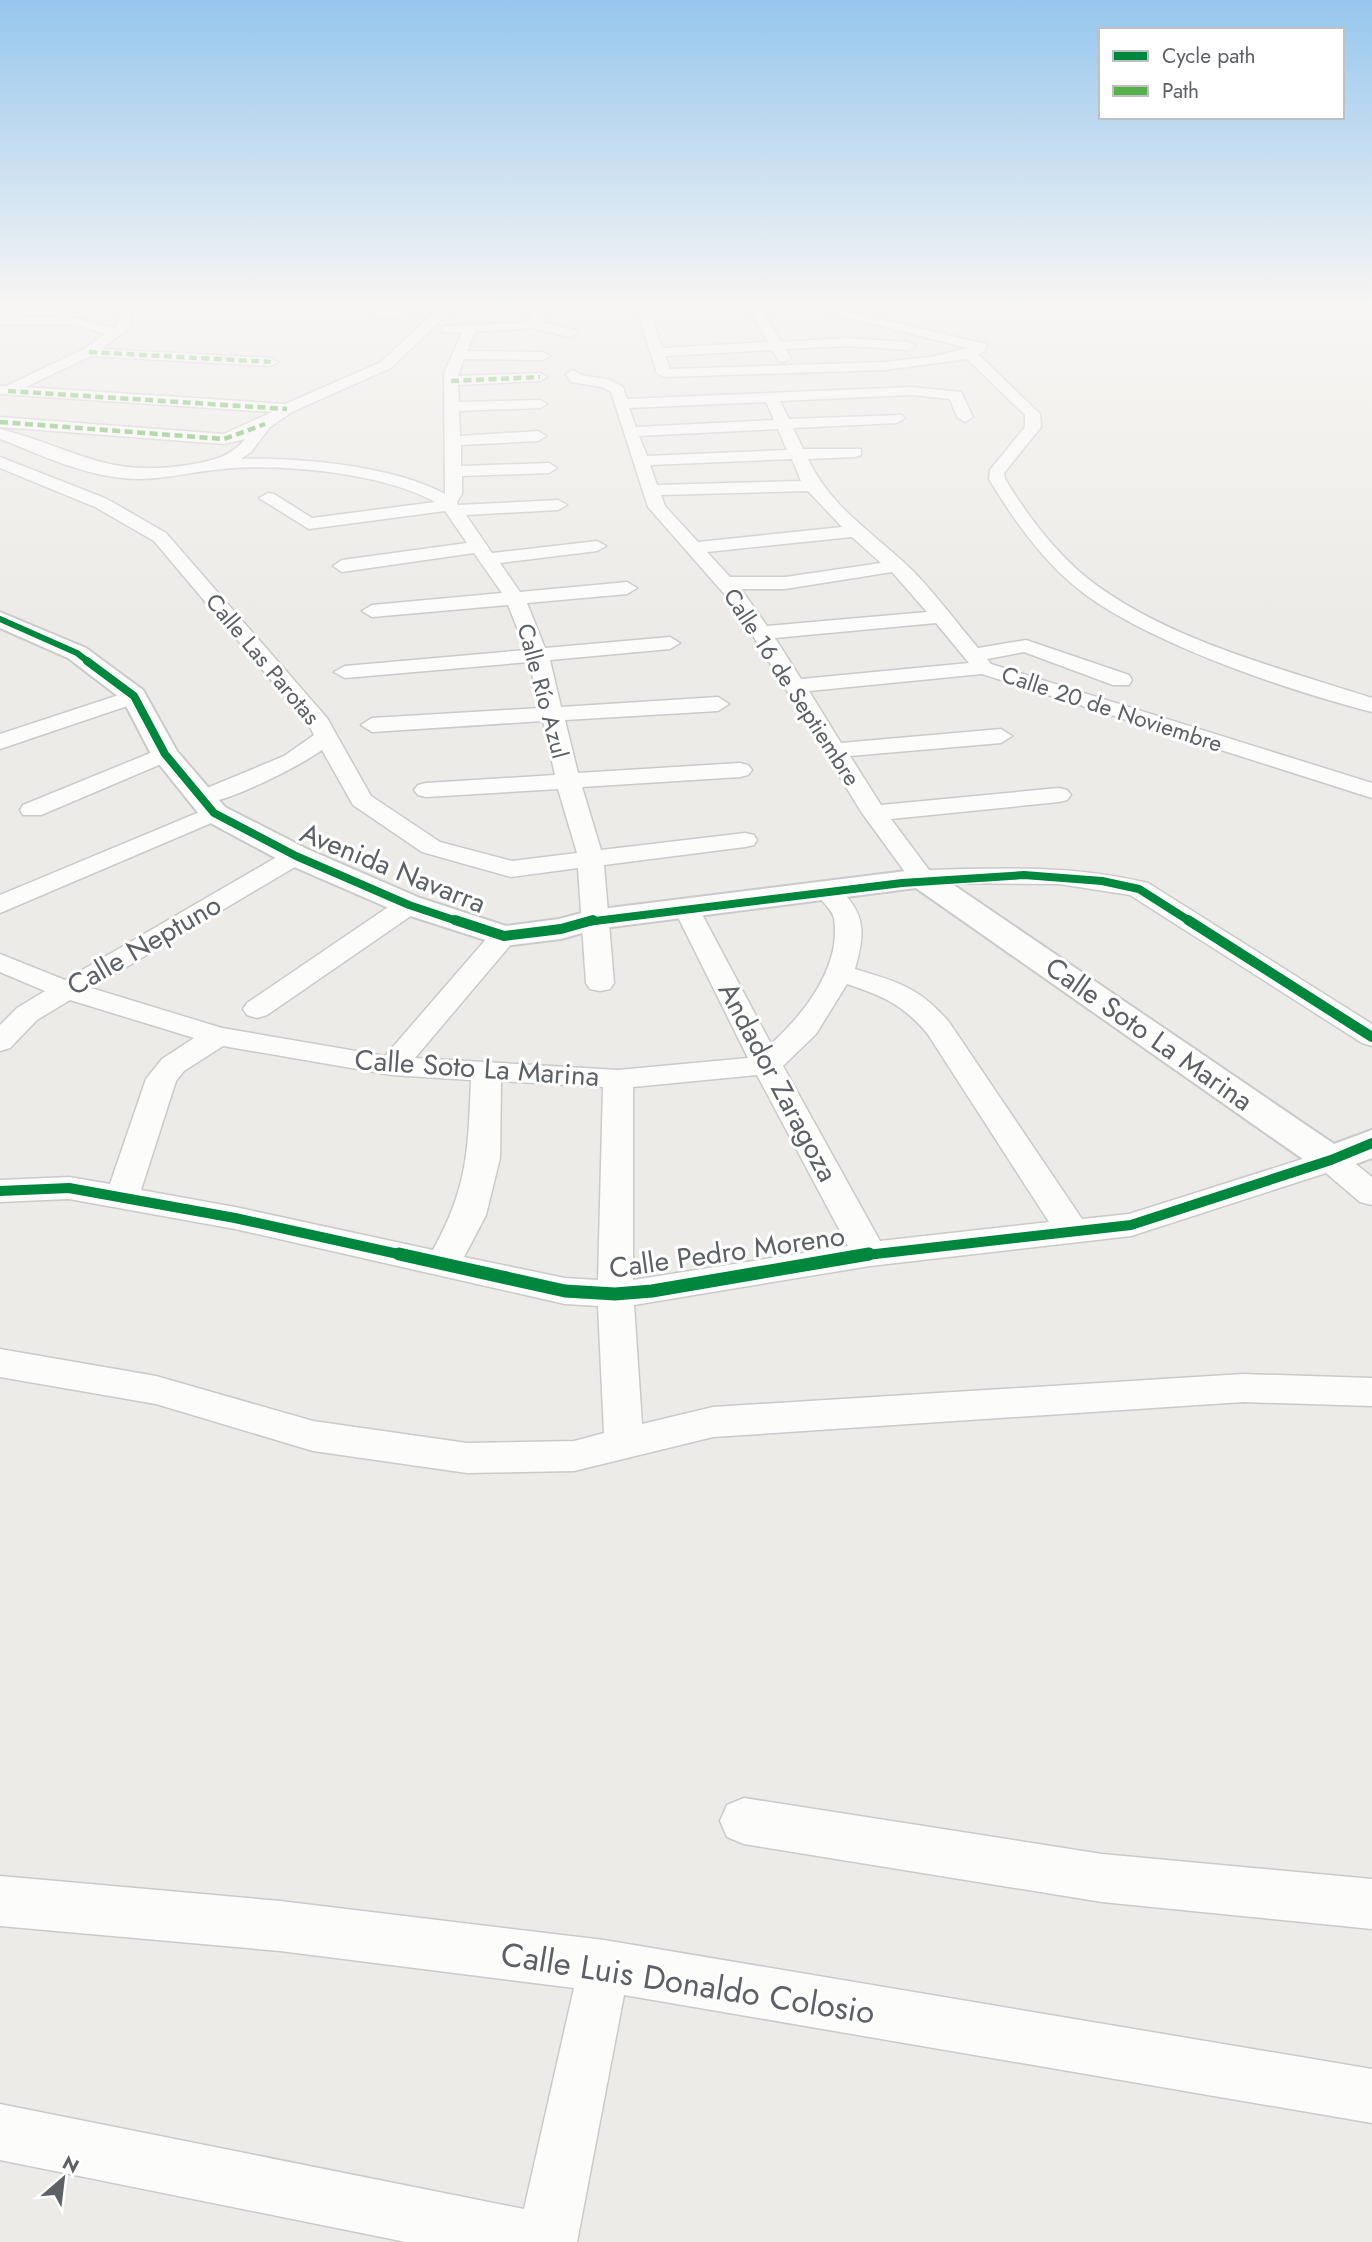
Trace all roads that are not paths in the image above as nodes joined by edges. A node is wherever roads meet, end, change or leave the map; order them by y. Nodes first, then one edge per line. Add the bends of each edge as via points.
1 (286, 410) edge
2 (452, 410) edge
3 (622, 410) edge
4 (776, 410) edge
5 (963, 410) edge
6 (1028, 410) edge
7 (965, 417) dead end
8 (897, 418) dead end
9 (0, 422) edge
10 (265, 424) junction
11 (782, 425) junction
12 (631, 432) junction
13 (0, 435) edge
14 (537, 436) dead end
15 (453, 440) junction
16 (245, 450) junction
17 (855, 452) dead end
18 (795, 454) junction
19 (288, 461) junction
20 (641, 461) junction
21 (0, 462) edge
22 (222, 464) junction
23 (550, 468) dead end
24 (454, 471) junction
25 (652, 490) junction
26 (817, 491) junction
27 (268, 498) dead end
28 (558, 505) dead end
29 (743, 505) dead end
30 (450, 506) junction
31 (690, 511) dead end
32 (663, 514) junction
33 (857, 531) junction
34 (597, 546) dead end
35 (693, 548) junction
36 (482, 553) junction
37 (342, 566) dead end
38 (896, 566) junction
39 (725, 583) junction
40 (626, 588) dead end
41 (516, 600) junction
42 (372, 611) dead end
43 (941, 617) junction
44 (0, 619) edge
45 (761, 633) junction
46 (670, 643) dead end
47 (538, 655) junction
48 (979, 662) junction
49 (345, 672) dead end
50 (1121, 680) dead end
51 (795, 687) junction
52 (134, 696) junction
53 (718, 704) dead end
54 (1372, 705) edge
55 (552, 715) junction
56 (372, 725) dead end
57 (1001, 736) dead end
58 (326, 737) junction
59 (0, 742) edge
60 (835, 750) junction
61 (165, 754) junction
62 (740, 770) dead end
63 (568, 782) junction
64 (426, 790) dead end
65 (1372, 791) edge
66 (1059, 795) dead end
67 (208, 805) junction
68 (32, 810) dead end
69 (874, 813) junction
70 (745, 840) dead end
71 (296, 856) junction
72 (591, 859) junction
73 (922, 878) junction
74 (828, 892) junction
75 (0, 905) edge
76 (410, 905) junction
77 (687, 909) junction
78 (593, 920) junction
79 (504, 936) junction
80 (0, 962) edge
81 (840, 973) junction
82 (600, 983) dead end
83 (66, 990) junction
84 (257, 1009) dead end
85 (218, 1036) junction
86 (1372, 1037) edge
87 (0, 1042) edge
88 (767, 1065) junction
89 (392, 1066) junction
90 (485, 1072) junction
91 (618, 1079) junction
92 (1372, 1143) edge
93 (1331, 1160) junction
94 (0, 1191) edge
95 (1372, 1194) edge
96 (122, 1198) junction
97 (1073, 1232) junction
98 (870, 1254) junction
99 (443, 1264) junction
100 (615, 1294) junction
101 (0, 1363) edge
102 (1372, 1392) edge
103 (624, 1443) junction
104 (744, 1821) dead end
105 (0, 1901) edge
106 (1372, 1904) edge
107 (604, 1966) junction
108 (1372, 2096) edge
109 (0, 2132) edge
110 (547, 2241) edge

1 - 10 street
2 - 15 street
3 - 12 street, Calle 16 de Septiembre
4 - 11 street, Calle 20 de Noviembre
5 - 7 street
6 - 54 street via 1035,420 1033,427 996,473 997,479 1060,562 1089,588 1161,629
8 - 11 street
9 - 10 street via 224,439
10 - 16 street
11 - 12 street
11 - 18 street, Calle 20 de Noviembre
12 - 20 street, Calle 16 de Septiembre
13 - 22 street via 120,473 160,474
14 - 15 street
15 - 24 street
16 - 19 street
16 - 22 street
17 - 18 street
18 - 20 street
18 - 26 street, Calle 20 de Noviembre
19 - 22 street
19 - 30 street via 426,490
20 - 25 street, Calle 16 de Septiembre
21 - 58 street, Calle Las Parotas via 101,503 160,537 319,723
23 - 24 street
24 - 30 street
25 - 26 street
25 - 32 street, Calle 16 de Septiembre
26 - 29 street
26 - 33 street, Calle 20 de Noviembre
27 - 30 street via 309,524
28 - 30 street
30 - 36 street, Calle Río Azul
31 - 32 street
32 - 35 street, Calle 16 de Septiembre
33 - 35 street
33 - 38 street, Calle 20 de Noviembre
34 - 36 street
35 - 39 street, Calle 16 de Septiembre
36 - 37 street
36 - 41 street, Calle Río Azul
38 - 39 street via 785,583
38 - 43 street, Calle 20 de Noviembre
39 - 45 street, Calle 16 de Septiembre
40 - 41 street
41 - 42 street
41 - 47 street, Calle Río Azul
43 - 45 street
43 - 48 street, Calle 20 de Noviembre
44 - 52 street via 77,653
45 - 51 street, Calle 16 de Septiembre
46 - 47 street
47 - 49 street
47 - 55 street, Calle Río Azul
48 - 50 street via 1026,646
48 - 51 street
48 - 65 street, Calle 20 de Noviembre via 1075,699
51 - 60 street, Calle 16 de Septiembre
52 - 59 street
52 - 61 street, Avenida Navarra
53 - 55 street
55 - 56 street
55 - 63 street, Calle Río Azul
57 - 60 street
58 - 67 street via 292,761
58 - 72 street, Calle Las Parotas via 361,800 431,847 511,869
60 - 69 street, Calle 16 de Septiembre
61 - 67 street, Avenida Navarra
61 - 68 street
62 - 63 street
63 - 64 street
63 - 72 street, Calle Río Azul
66 - 69 street
67 - 71 street, Avenida Navarra
67 - 75 street
69 - 73 street, Calle 16 de Septiembre
70 - 72 street, Calle Las Parotas
71 - 76 street, Avenida Navarra
71 - 83 street, Calle Neptuno
72 - 78 street, Calle Río Azul
73 - 74 street
73 - 86 street via 1072,876 1139,889
73 - 93 street, Calle Soto La Marina
74 - 77 street, Avenida Navarra
74 - 81 street via 847,914 848,946
76 - 79 street, Avenida Navarra
76 - 84 street
77 - 78 street, Avenida Navarra
77 - 88 street, Andador Zaragoza
78 - 79 street, Avenida Navarra
78 - 82 street, Calle Río Azul
79 - 89 street
80 - 83 street, Calle Soto La Marina
81 - 88 street via 806,1028
81 - 97 street via 890,989 918,1004 939,1028
83 - 85 street, Calle Soto La Marina
83 - 87 street, Calle Neptuno via 27,1014
85 - 89 street, Calle Soto La Marina
85 - 96 street via 173,1065 161,1079
88 - 91 street, Calle Soto La Marina
88 - 98 street, Andador Zaragoza
89 - 90 street, Calle Soto La Marina
90 - 91 street, Calle Soto La Marina
90 - 99 street via 484,1158 469,1215
91 - 100 street
92 - 93 street, Calle Pedro Moreno
93 - 95 street, Calle Soto La Marina
93 - 97 street, Calle Pedro Moreno via 1131,1225
94 - 96 street, Calle Pedro Moreno via 69,1188
96 - 99 street, Calle Pedro Moreno
97 - 98 street, Calle Pedro Moreno
98 - 100 street, Calle Pedro Moreno
99 - 100 street, Calle Pedro Moreno via 565,1291
100 - 103 street
101 - 103 street via 156,1390 313,1436 467,1458 574,1456
102 - 103 street via 1243,1388 713,1422
104 - 106 street via 1102,1878
105 - 107 street, Calle Luis Donaldo Colosio via 280,1926
107 - 108 street, Calle Luis Donaldo Colosio
107 - 110 street
109 - 110 street

